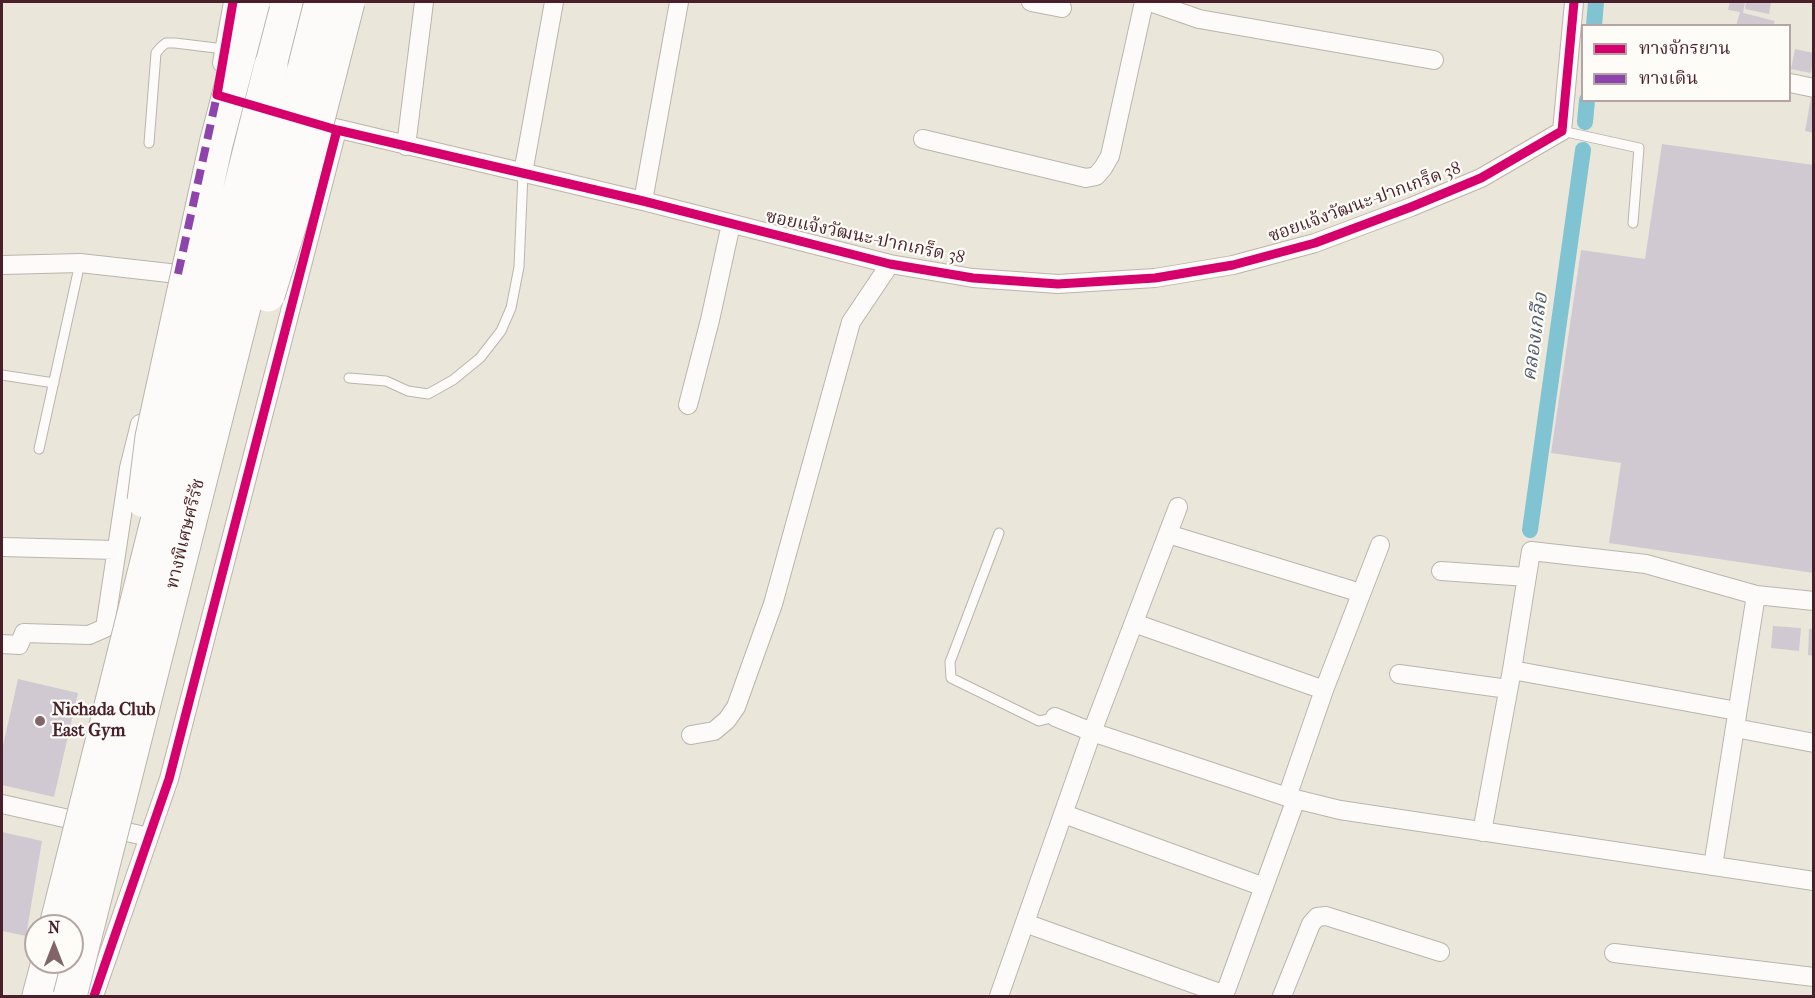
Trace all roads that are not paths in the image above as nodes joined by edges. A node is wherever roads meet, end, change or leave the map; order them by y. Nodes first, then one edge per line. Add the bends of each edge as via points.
1 (233, 2) edge
2 (253, 2) edge
3 (286, 2) edge
4 (294, 2) edge
5 (321, 2) edge
6 (332, 2) edge
7 (348, 2) edge
8 (424, 2) edge
9 (554, 2) edge
10 (678, 2) edge
11 (1030, 2) edge
12 (1144, 2) edge
13 (1150, 2) edge
14 (1574, 2) edge
15 (1062, 8) dead end
16 (225, 49) junction
17 (1434, 60) dead end
18 (285, 67) junction
19 (1791, 83) edge
20 (1814, 88) edge
21 (239, 101) junction
22 (269, 110) junction
23 (337, 130) junction
24 (1562, 131) junction
25 (923, 139) dead end
26 (149, 143) dead end
27 (406, 146) junction
28 (523, 173) junction
29 (643, 201) junction
30 (1633, 223) dead end
31 (731, 225) junction
32 (80, 263) junction
33 (890, 264) junction
34 (2, 265) edge
35 (178, 274) junction
36 (2, 375) edge
37 (349, 378) dead end
38 (54, 383) junction
39 (688, 405) dead end
40 (39, 448) dead end
41 (1178, 507) dead end
42 (190, 516) junction
43 (999, 533) dead end
44 (1168, 534) junction
45 (1380, 545) dead end
46 (2, 548) edge
47 (116, 550) junction
48 (1441, 571) dead end
49 (1527, 577) junction
50 (1361, 593) junction
51 (1756, 595) junction
52 (1814, 602) edge
53 (1134, 623) junction
54 (2, 644) edge
55 (126, 645) junction
56 (1512, 670) junction
57 (1399, 674) dead end
58 (1508, 689) junction
59 (1324, 690) junction
60 (1055, 717) joint
61 (1736, 719) junction
62 (1092, 732) junction
63 (691, 735) dead end
64 (1814, 743) edge
65 (1292, 798) junction
66 (2, 804) edge
67 (1064, 814) junction
68 (99, 816) dead end
69 (1482, 832) junction
70 (149, 837) junction
71 (1713, 866) junction
72 (1814, 881) edge
73 (1264, 887) junction
74 (59, 914) edge
75 (1025, 923) junction
76 (1440, 952) dead end
77 (1614, 953) dead end
78 (45, 974) edge
79 (1814, 977) edge
80 (39, 996) edge
81 (70, 996) edge
82 (94, 996) edge
83 (999, 996) edge
84 (1225, 996) edge
85 (1282, 996) edge

1 - 16 street
2 - 55 highway, bridge via 216,144 152,437
3 - 18 highway
4 - 18 street
5 - 18 highway, bridge
6 - 18 street via 309,41
7 - 42 highway, bridge via 296,205 243,371
8 - 27 street
9 - 28 street
10 - 29 street
11 - 15 street
12 - 25 street via 1110,156 1096,176 1086,178
13 - 17 street via 1199,20
14 - 24 street
16 - 21 street, ซอยแจ้งวัฒนะ-ปากเกร็ด 38 via 217,95
16 - 26 lane via 166,43 156,53
18 - 22 street
18 - 42 highway, ทางพิเศษศรีรัช, bridge
18 - 55 highway, ทางพิเศษศรีรัช, bridge
19 - 20 street
21 - 22 street, ซอยแจ้งวัฒนะ-ปากเกร็ด 38
21 - 35 street via 202,252 192,269
22 - 23 street, ซอยแจ้งวัฒนะ-ปากเกร็ด 38
22 - 68 street
23 - 27 street, ซอยแจ้งวัฒนะ-ปากเกร็ด 38
23 - 70 street via 172,767
24 - 30 lane via 1639,148
24 - 33 street, ซอยแจ้งวัฒนะ-ปากเกร็ด 38 via 1481,178 1421,203 1315,243 1233,266 1155,278 1058,284 973,278
27 - 28 street, ซอยแจ้งวัฒนะ-ปากเกร็ด 38
28 - 29 street, ซอยแจ้งวัฒนะ-ปากเกร็ด 38
28 - 37 lane via 519,267 511,308 501,332 480,358 428,394 408,391 386,381
29 - 31 street, ซอยแจ้งวัฒนะ-ปากเกร็ด 38
31 - 33 street, ซอยแจ้งวัฒนะ-ปากเกร็ด 38
31 - 39 street
32 - 34 street
32 - 35 street
32 - 38 lane
33 - 63 street via 850,322 772,604 736,707 714,731
35 - 47 street via 129,468
36 - 38 lane
38 - 40 lane
41 - 44 street
42 - 81 highway, ทางพิเศษศรีรัช, bridge
43 - 60 lane via 950,662 951,678 1040,721
44 - 50 street
44 - 53 street
45 - 50 street
46 - 47 street
47 - 54 street via 105,628 89,635 24,633 19,645
48 - 49 street
49 - 51 street via 1531,551 1646,564
49 - 56 street
50 - 59 street
51 - 52 street
51 - 61 street
53 - 59 street
53 - 62 street
55 - 74 highway, ทางพิเศษศรีรัช, bridge
56 - 58 street
56 - 61 street
57 - 58 street
58 - 69 street
59 - 65 street
60 - 62 street
61 - 64 street
61 - 71 street
62 - 65 street
62 - 67 street
65 - 69 street via 1340,810
65 - 73 street
66 - 70 street
67 - 73 street
67 - 75 street
69 - 71 street
70 - 82 street
71 - 72 street
73 - 84 street
75 - 83 street
75 - 84 street
76 - 85 street via 1326,916 1317,917
77 - 79 street
78 - 80 highway

